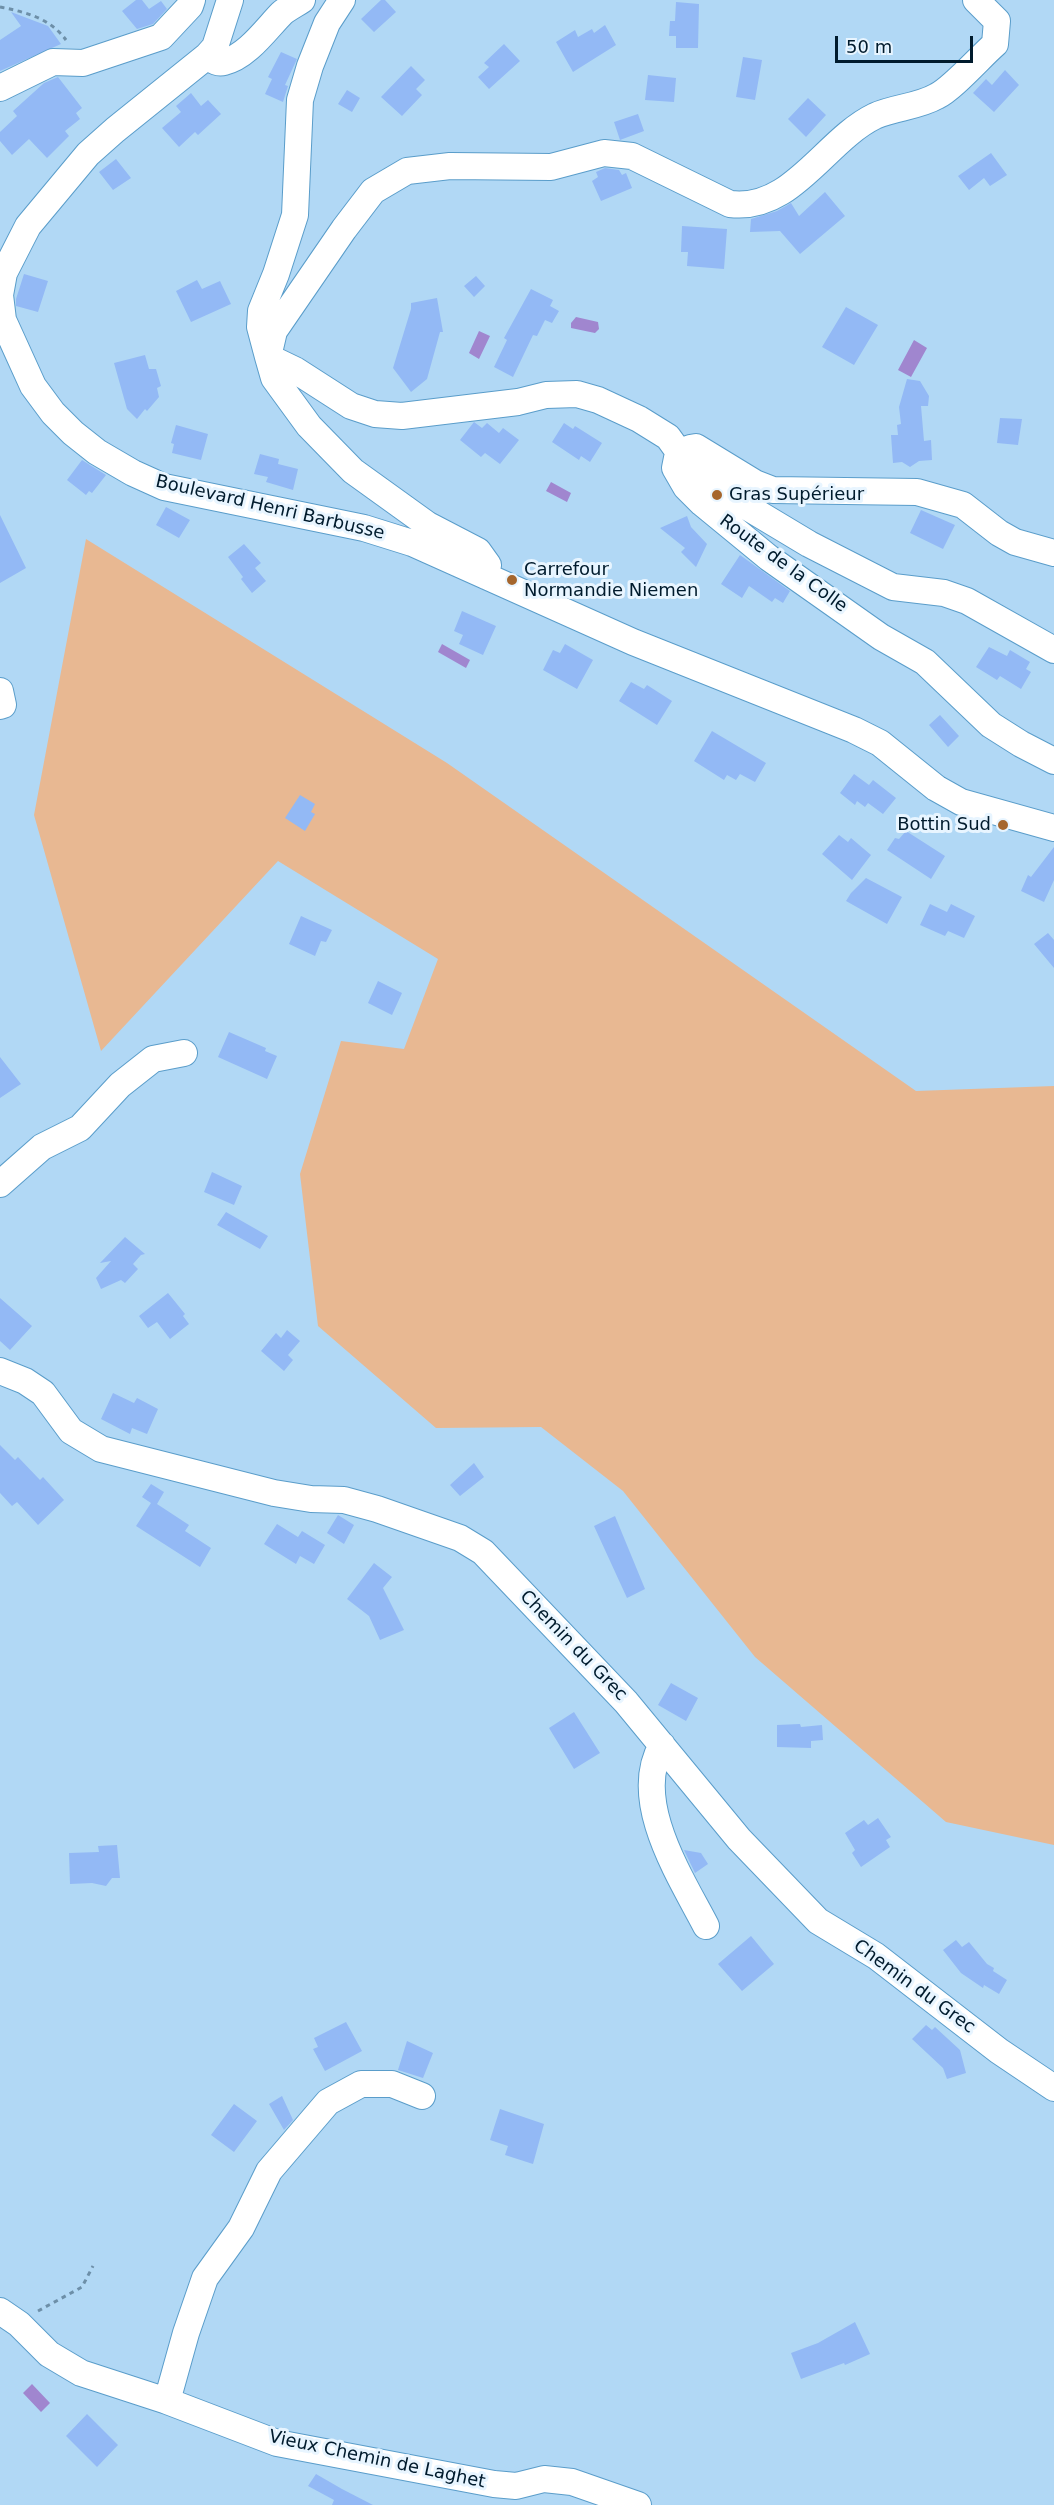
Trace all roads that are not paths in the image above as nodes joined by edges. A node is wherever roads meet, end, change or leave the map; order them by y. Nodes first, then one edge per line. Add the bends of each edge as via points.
1 (192, 0) edge
2 (230, 0) edge
3 (302, 0) edge
4 (342, 0) edge
5 (976, 0) edge
6 (207, 56) junction
7 (0, 88) edge
8 (267, 357) junction
9 (681, 455) junction
10 (1054, 553) edge
11 (486, 576) junction
12 (1054, 650) edge
13 (0, 691) edge
14 (0, 706) edge
15 (1054, 761) edge
16 (1054, 828) edge
17 (184, 1053) dead end
18 (0, 1184) edge
19 (0, 1371) edge
20 (662, 1745) junction
21 (706, 1926) dead end
22 (1054, 2088) edge
23 (422, 2096) dead end
24 (10, 2318) edge
25 (166, 2401) junction
26 (638, 2505) edge

1 - 7 street via 161,37 83,63 53,62
2 - 6 street, Boulevard Henri Barbusse via 215,47
3 - 6 street via 283,12 265,34 234,58 217,62
4 - 8 street via 327,23 300,100 295,215 261,311 260,327
5 - 8 street via 997,21 995,44 938,96 875,116 769,200 745,206 730,204 632,156 604,153 551,167 450,166 407,171 373,191 344,229 274,331
6 - 11 street, Boulevard Henri Barbusse via 88,154 23,233 4,273 0,295 3,320 33,386 52,413 97,452 164,487 364,528 412,543
8 - 9 street via 351,406 375,414 402,416 577,394 639,418 668,437
8 - 11 street via 274,378 309,426 353,471 428,525 478,551 488,565
9 - 10 street via 696,447 773,490 917,492 948,499 963,505 1015,542
9 - 12 street, Route de la Colle via 702,467 739,502 809,544 893,587 944,593 967,601
9 - 15 street, Route de la Colle via 675,462 678,476 710,510 769,558 881,637 925,662 991,725
11 - 16 street, Boulevard Henri Barbusse via 633,642 854,730 880,743 936,788 961,802
13 - 14 street
17 - 18 street via 153,1059 120,1085 80,1128 42,1147
19 - 20 street, Chemin du Grec via 44,1393 71,1431 101,1449 274,1493 344,1500 460,1538 483,1552
20 - 21 street via 653,1759 653,1805 668,1853
20 - 22 street, Chemin du Grec via 739,1839 818,1921 876,1956 999,2051
23 - 25 street via 392,2084 361,2084 327,2102 269,2170 241,2228 205,2278
24 - 25 street, Vieux Chemin de Laghet via 49,2354 81,2373
25 - 26 street, Vieux Chemin de Laghet via 277,2443 495,2484 516,2486 544,2479 572,2482

